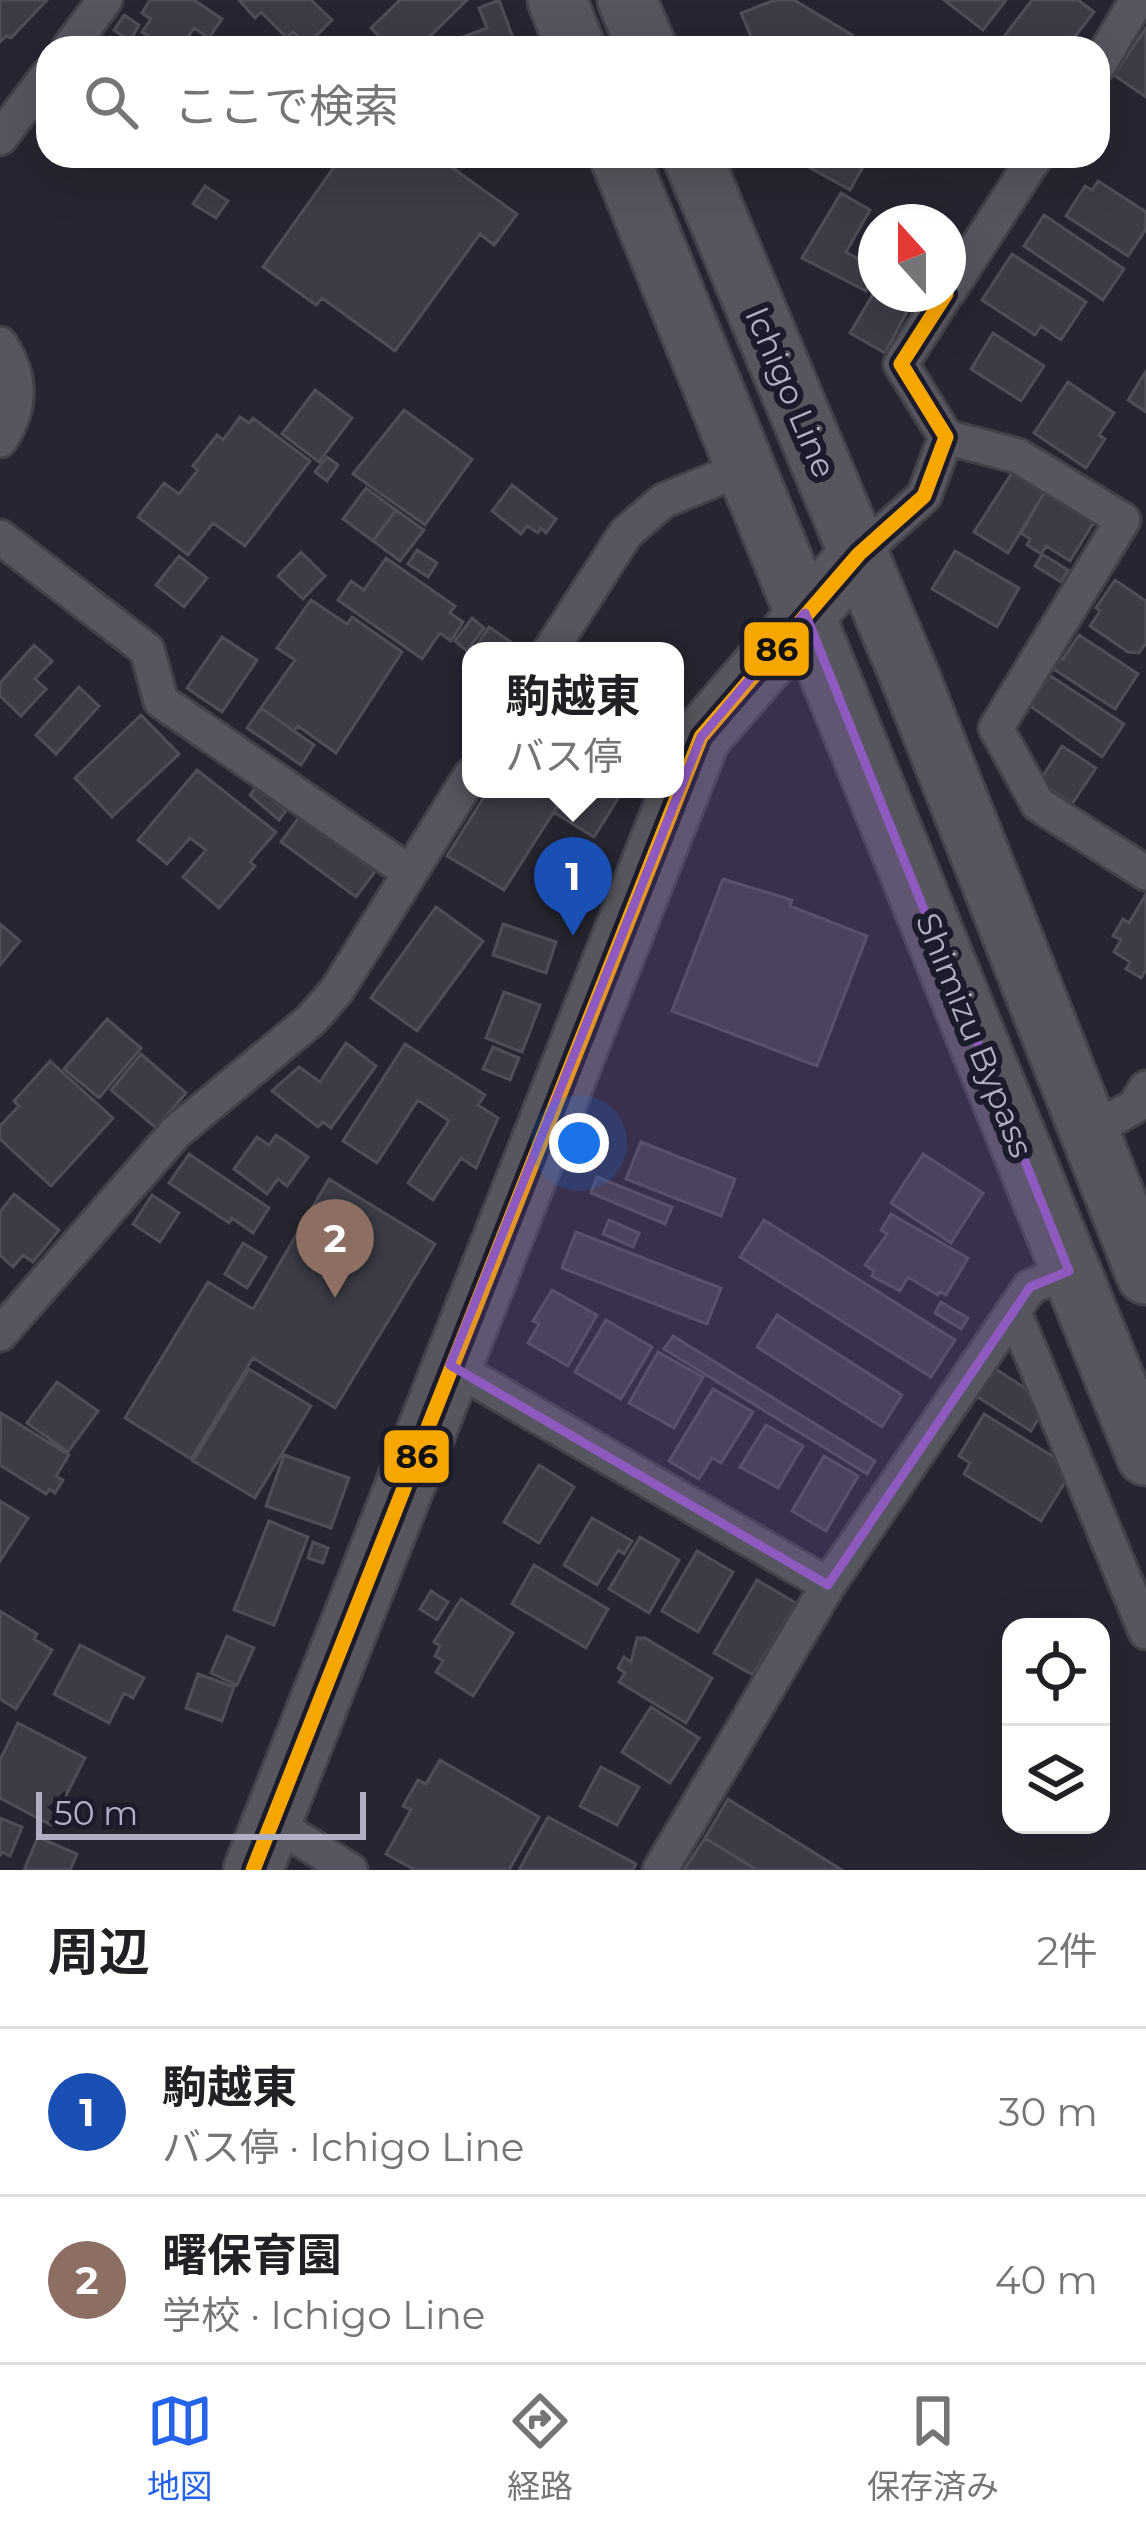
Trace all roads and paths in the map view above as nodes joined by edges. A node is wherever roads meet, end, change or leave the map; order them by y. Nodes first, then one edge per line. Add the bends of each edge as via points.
1 (105, 0) edge
2 (557, 0) edge
3 (627, 0) edge
4 (1137, 0) edge
5 (78, 36) edge
6 (571, 36) edge
7 (642, 36) edge
8 (1110, 46) edge
9 (36, 91) edge
10 (0, 138) edge
11 (624, 168) edge
12 (697, 168) edge
13 (1028, 168) edge
14 (966, 264) edge
15 (935, 312) edge
16 (0, 344) edge
17 (946, 437) junction
18 (0, 440) edge
19 (743, 468) junction
20 (0, 537) edge
21 (859, 554) junction
22 (805, 613) junction
23 (556, 642) edge
24 (684, 780) edge
25 (462, 789) edge
26 (677, 798) edge
27 (409, 872) junction
28 (1146, 873) edge
29 (1146, 1088) edge
30 (1089, 1133) junction
31 (1069, 1271) junction
32 (1146, 1275) edge
33 (1014, 1312) junction
34 (3, 1322) edge
35 (450, 1366) junction
36 (1146, 1456) edge
37 (828, 1585) junction
38 (1146, 1632) edge
39 (262, 1846) edge
40 (350, 1870) edge
41 (660, 1870) edge

1 - 5 street
2 - 6 highway
3 - 7 highway
4 - 8 street
9 - 10 street
11 - 19 highway
12 - 21 highway, Ichigo Line
13 - 14 street
15 - 17 street via 901,364
16 - 18 street via 19,391
17 - 21 street via 924,496
17 - 28 street via 1018,456 1123,520 996,728 1038,805
19 - 22 highway
19 - 23 street via 663,501 626,533
20 - 27 street via 147,650 160,701
21 - 22 highway
21 - 30 highway, Shimizu Bypass
22 - 24 highway via 701,737
22 - 31 highway, Shimizu Bypass
25 - 27 street
26 - 35 highway
27 - 34 street via 364,953 311,1020 176,1132
29 - 30 street via 1135,1106
30 - 32 highway, Shimizu Bypass
31 - 33 street via 1030,1288
31 - 36 highway, Shimizu Bypass
33 - 37 street
33 - 38 street
35 - 37 street
35 - 39 highway
37 - 41 street
39 - 40 street

